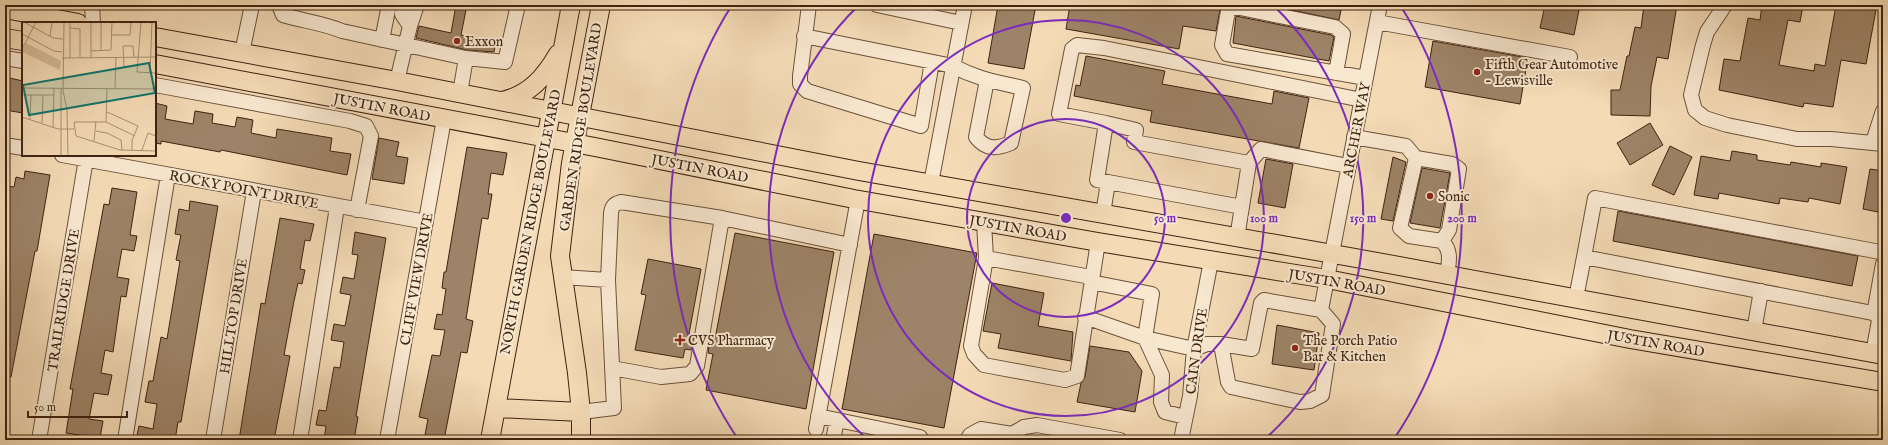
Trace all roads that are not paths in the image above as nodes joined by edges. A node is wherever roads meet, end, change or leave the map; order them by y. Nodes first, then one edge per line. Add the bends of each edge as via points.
1 (92, 5) edge
2 (252, 5) edge
3 (280, 5) edge
4 (389, 5) edge
5 (403, 5) edge
6 (417, 5) edge
7 (518, 5) edge
8 (571, 5) edge
9 (601, 5) edge
10 (809, 5) edge
11 (877, 5) edge
12 (965, 5) edge
13 (1380, 5) edge
14 (1725, 5) edge
15 (5, 9) edge
16 (73, 22) edge
17 (93, 22) edge
18 (1377, 22) junction
19 (962, 23) junction
20 (410, 26) junction
21 (566, 35) junction
22 (804, 36) junction
23 (156, 37) edge
24 (5, 38) edge
25 (382, 40) junction
26 (22, 41) edge
27 (405, 45) junction
28 (242, 53) junction
29 (1570, 57) dead end
30 (5, 58) edge
31 (466, 58) junction
32 (22, 61) edge
33 (932, 62) junction
34 (156, 64) edge
35 (953, 66) junction
36 (1336, 73) junction
37 (1366, 78) junction
38 (987, 80) junction
39 (397, 81) junction
40 (156, 85) edge
41 (460, 93) junction
42 (1362, 100) junction
43 (501, 101) junction
44 (551, 111) junction
45 (1883, 111) edge
46 (581, 116) junction
47 (444, 118) junction
48 (1106, 123) junction
49 (1354, 137) junction
50 (546, 138) junction
51 (575, 143) junction
52 (1878, 143) edge
53 (5, 145) edge
54 (22, 148) edge
55 (68, 156) edge
56 (1416, 158) junction
57 (86, 159) junction
58 (1249, 163) junction
59 (1348, 166) junction
60 (859, 171) junction
61 (168, 175) junction
62 (1108, 182) junction
63 (930, 183) junction
64 (254, 191) junction
65 (858, 199) junction
66 (337, 207) junction
67 (1242, 207) junction
68 (357, 210) junction
69 (1103, 214) junction
70 (722, 218) junction
71 (426, 222) junction
72 (984, 222) junction
73 (1237, 238) junction
74 (1442, 241) junction
75 (1098, 242) junction
76 (850, 245) junction
77 (1883, 251) edge
78 (1331, 254) junction
79 (1584, 257) junction
80 (986, 258) junction
81 (1211, 261) junction
82 (1883, 264) edge
83 (1447, 275) junction
84 (562, 277) junction
85 (1091, 279) junction
86 (1327, 279) junction
87 (608, 280) junction
88 (1761, 291) junction
89 (1576, 298) junction
90 (1321, 310) junction
91 (1879, 314) edge
92 (1086, 317) junction
93 (1754, 331) junction
94 (1145, 338) junction
95 (1221, 344) junction
96 (1194, 349) junction
97 (1878, 354) edge
98 (1749, 359) junction
99 (612, 368) junction
100 (1883, 382) edge
101 (496, 408) junction
102 (581, 412) junction
103 (1186, 417) junction
104 (837, 420) junction
105 (876, 434) edge
106 (1011, 437) edge
107 (39, 440) edge
108 (125, 440) edge
109 (213, 440) edge
110 (300, 440) edge
111 (387, 440) edge
112 (490, 440) edge
113 (581, 440) edge
114 (833, 440) edge
115 (919, 440) edge
116 (966, 440) edge
117 (1120, 440) edge
118 (1181, 440) edge

1 - 17 street
2 - 28 street
3 - 25 street via 283,15
4 - 25 street
5 - 20 street via 402,14
6 - 20 street
7 - 31 street via 505,62
8 - 21 main road, NORTH GARDEN RIDGE BOULEVARD
9 - 46 main road, GARDEN RIDGE BOULEVARD
10 - 22 street
11 - 19 street
12 - 19 street
13 - 18 street, ARCHER WAY
14 - 52 street via 1707,32 1703,45 1691,95 1695,110 1705,118 1727,125 1797,139
15 - 16 main road
18 - 29 street
18 - 37 street, ARCHER WAY
19 - 35 street
20 - 27 street
21 - 43 main road via 542,80 519,96
21 - 44 main road, NORTH GARDEN RIDGE BOULEVARD
22 - 33 street
22 - 33 street via 800,84 807,91 921,126
23 - 28 main road, JUSTIN ROAD
24 - 26 main road
25 - 27 street
27 - 31 street
27 - 39 street
28 - 39 main road, JUSTIN ROAD
30 - 32 street
31 - 41 street
33 - 35 street
34 - 47 main road, JUSTIN ROAD
35 - 38 street via 972,76
35 - 63 street
36 - 36 street via 1227,54 1222,45 1228,11 1235,7 1335,27 1343,34
36 - 37 street
37 - 42 street, ARCHER WAY
38 - 38 street via 1023,88 1011,143 1000,148 988,148 976,137
39 - 41 main road, JUSTIN ROAD
40 - 68 street via 366,126 371,136
41 - 43 main road, JUSTIN ROAD
42 - 48 street via 1104,48 1077,45 1072,49 1059,114
42 - 49 street, ARCHER WAY
43 - 44 main road, JUSTIN ROAD
44 - 46 main road, JUSTIN ROAD
44 - 50 main road, NORTH GARDEN RIDGE BOULEVARD
45 - 52 street
46 - 51 main road, GARDEN RIDGE BOULEVARD
46 - 60 main road, JUSTIN ROAD
47 - 50 main road, JUSTIN ROAD
47 - 71 street, CLIFF VIEW DRIVE
48 - 58 street via 1136,130 1134,142
48 - 62 street via 1097,180
49 - 56 street via 1406,146
49 - 59 street, ARCHER WAY
50 - 51 main road, JUSTIN ROAD
50 - 101 main road, NORTH GARDEN RIDGE BOULEVARD
51 - 65 main road, JUSTIN ROAD
51 - 84 main road, GARDEN RIDGE BOULEVARD via 563,222 560,256
53 - 54 street
55 - 57 street, ROCKY POINT DRIVE
56 - 74 street via 1400,228 1409,236
56 - 74 street via 1452,164 1459,169 1448,230
57 - 61 street, ROCKY POINT DRIVE
57 - 107 street, TRAILRIDGE DRIVE
58 - 59 street via 1262,149
58 - 67 street
59 - 78 street, ARCHER WAY
60 - 63 main road, JUSTIN ROAD
60 - 65 main road
61 - 64 street, ROCKY POINT DRIVE
61 - 108 street
62 - 67 street
62 - 69 street
63 - 69 main road, JUSTIN ROAD
64 - 66 street, ROCKY POINT DRIVE
64 - 109 street, HILLTOP DRIVE
65 - 72 main road, JUSTIN ROAD
65 - 76 street
66 - 68 street, ROCKY POINT DRIVE
66 - 110 street
67 - 73 street
68 - 71 street, ROCKY POINT DRIVE
69 - 73 main road, JUSTIN ROAD
69 - 75 main road
70 - 76 street
70 - 87 street via 615,203 611,213
70 - 99 street via 697,366 690,374 661,377
71 - 111 street, CLIFF VIEW DRIVE
72 - 75 main road, JUSTIN ROAD
72 - 80 street
73 - 78 main road, JUSTIN ROAD
74 - 83 street via 1450,254
75 - 81 main road, JUSTIN ROAD
75 - 85 street
76 - 104 street via 817,423
77 - 79 street via 1595,198
78 - 83 main road, JUSTIN ROAD
78 - 86 street, ARCHER WAY
79 - 88 street
79 - 89 street
80 - 85 street
80 - 92 street via 971,346 974,354 984,365 1065,380 1077,376
81 - 86 main road, JUSTIN ROAD
81 - 96 street, CAIN DRIVE
82 - 91 street
83 - 89 main road, JUSTIN ROAD
84 - 87 street
84 - 102 main road, GARDEN RIDGE BOULEVARD
85 - 92 street
85 - 94 street via 1152,294
86 - 90 street, ARCHER WAY
86 - 98 main road, JUSTIN ROAD via 1630,339
87 - 99 street
88 - 91 street
88 - 93 street
89 - 93 main road, JUSTIN ROAD
90 - 95 street via 1264,300 1260,303 1252,348
90 - 95 street via 1333,324 1322,395 1310,401 1300,402 1231,388
91 - 97 street
92 - 94 street
93 - 97 main road, JUSTIN ROAD
93 - 98 main road
94 - 96 street
94 - 103 street via 1162,376 1161,402 1165,412
95 - 96 street via 1207,344
96 - 103 street, CAIN DRIVE
98 - 100 main road, JUSTIN ROAD
99 - 102 street via 614,408
101 - 102 main road
101 - 112 main road, NORTH GARDEN RIDGE BOULEVARD
102 - 113 main road, GARDEN RIDGE BOULEVARD
103 - 118 street, CAIN DRIVE
104 - 105 street
104 - 114 street
105 - 115 street via 920,437
106 - 116 street via 981,429
106 - 117 street via 1024,427 1037,425

